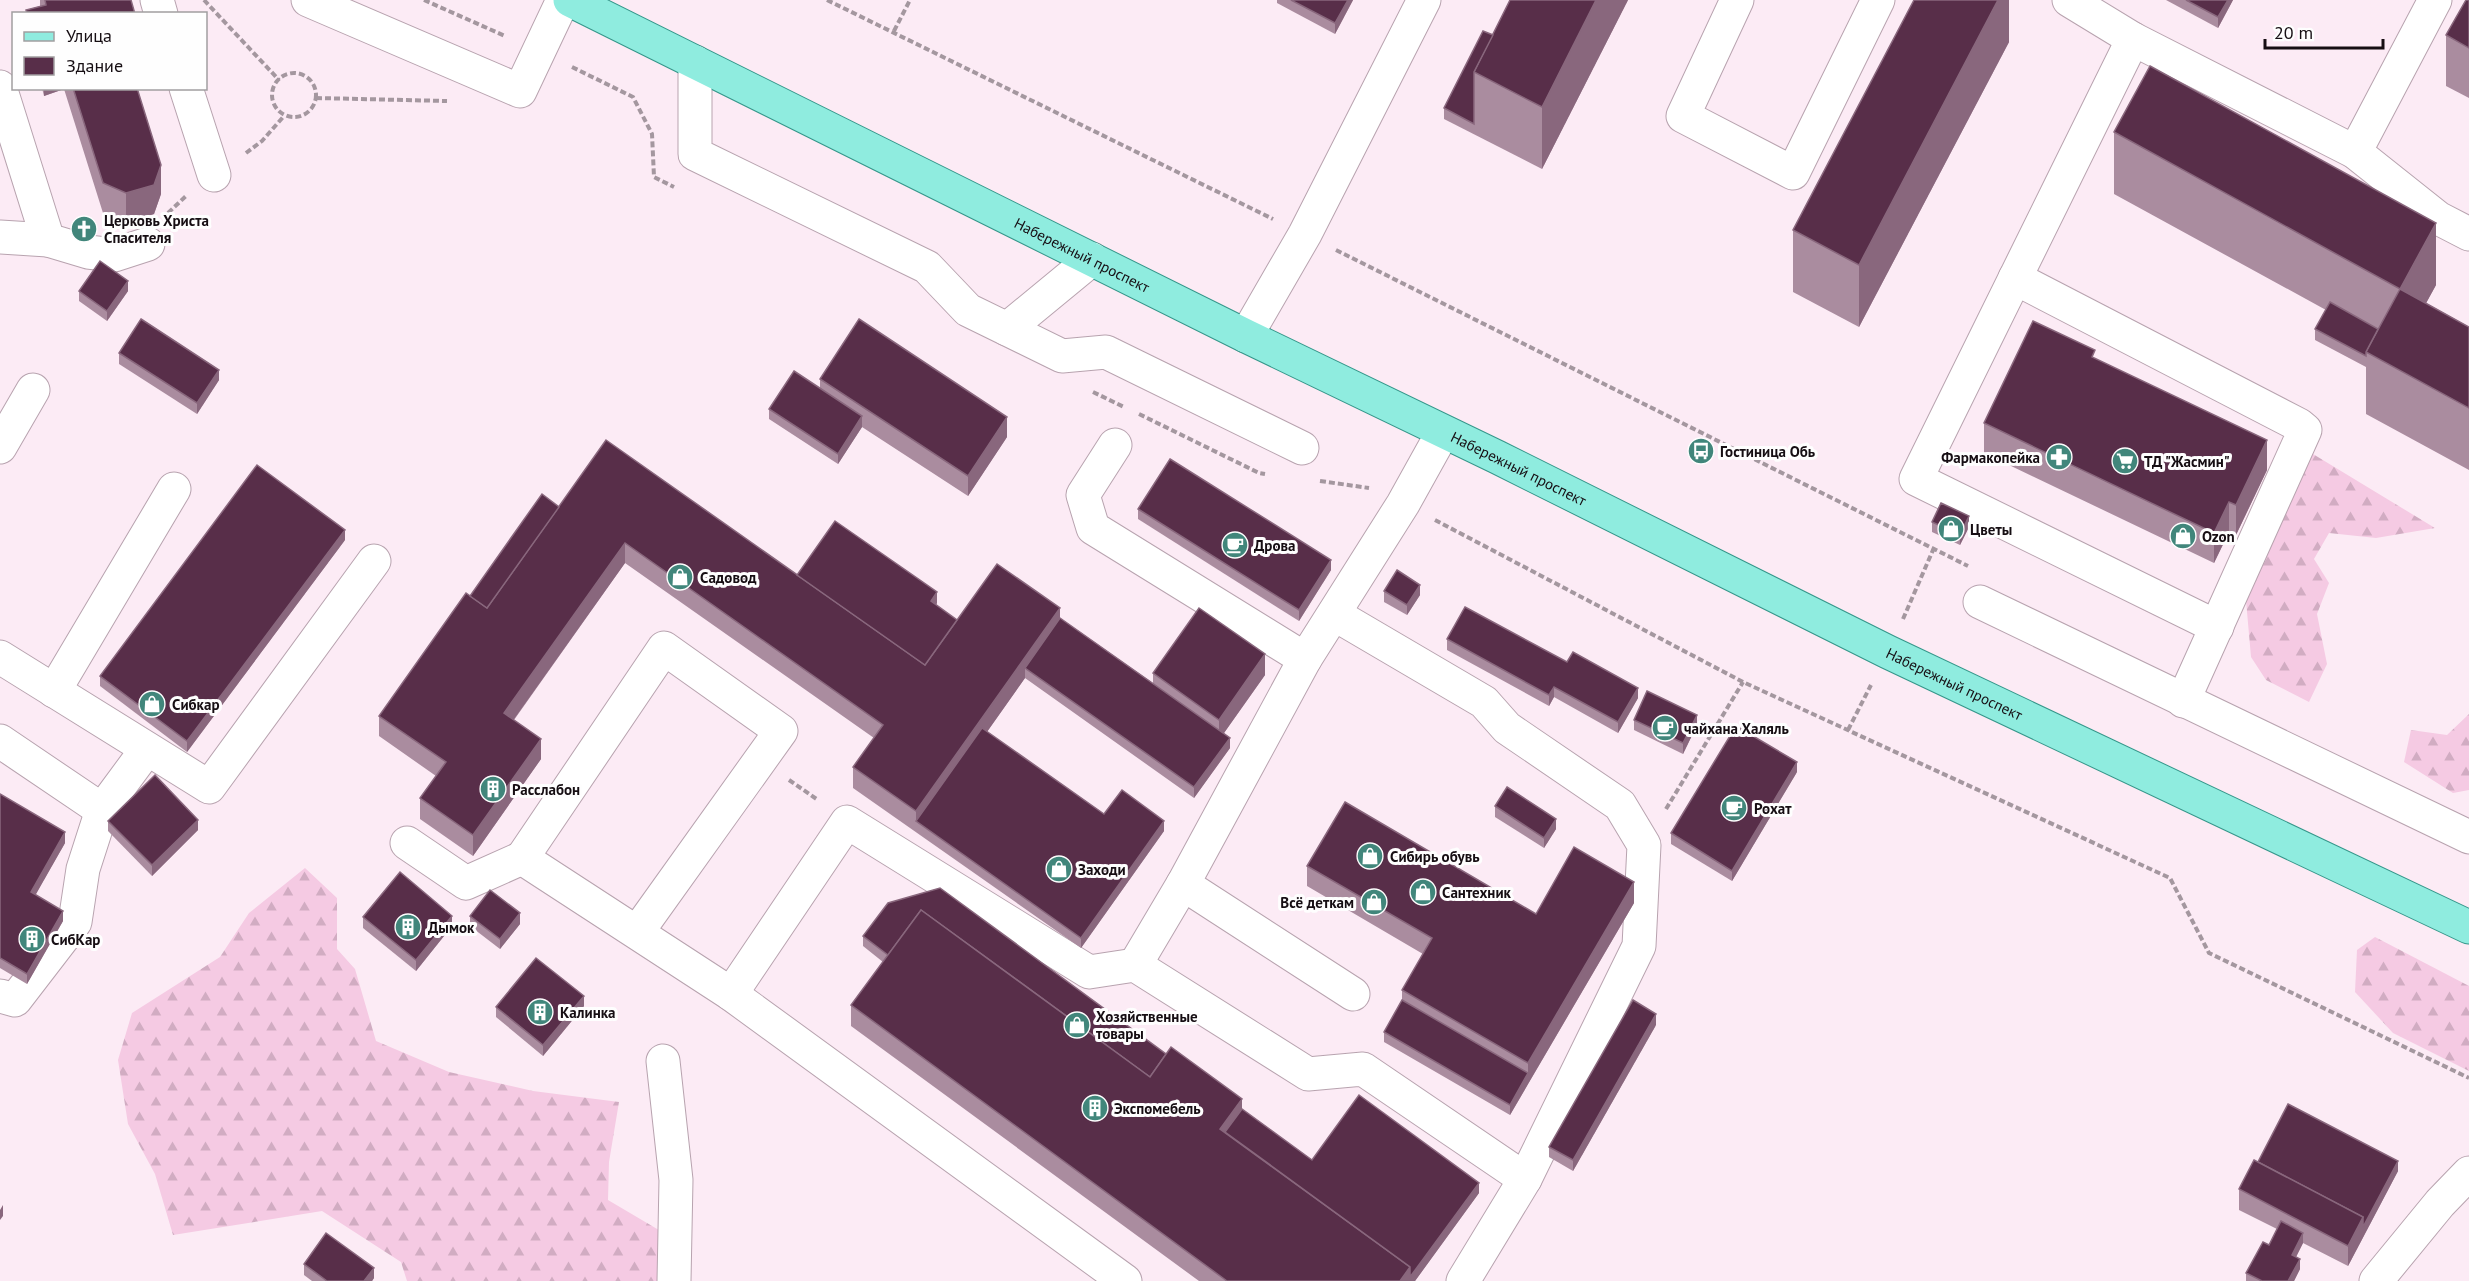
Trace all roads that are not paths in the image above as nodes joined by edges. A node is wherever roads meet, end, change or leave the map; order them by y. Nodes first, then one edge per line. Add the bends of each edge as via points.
1 (308, 0) edge
2 (563, 0) edge
3 (570, 0) edge
4 (1424, 0) edge
5 (1737, 0) edge
6 (1878, 0) edge
7 (2069, 0) edge
8 (2435, 0) edge
9 (2133, 39) junction
10 (695, 62) junction
11 (0, 87) edge
12 (187, 90) edge
13 (2355, 152) junction
14 (214, 175) dead end
15 (2469, 234) edge
16 (0, 237) edge
17 (48, 240) junction
18 (148, 244) dead end
19 (1092, 259) junction
20 (2015, 278) junction
21 (1007, 329) junction
22 (1246, 336) junction
23 (33, 390) dead end
24 (1443, 432) junction
25 (1115, 445) dead end
26 (0, 447) edge
27 (1302, 448) dead end
28 (174, 489) dead end
29 (374, 561) dead end
30 (1980, 602) dead end
31 (1334, 614) junction
32 (2217, 627) junction
33 (0, 657) edge
34 (1305, 659) junction
35 (54, 691) junction
36 (2183, 701) junction
37 (0, 741) edge
38 (147, 749) junction
39 (102, 810) junction
40 (2469, 837) edge
41 (407, 843) dead end
42 (522, 858) junction
43 (1184, 884) junction
44 (2469, 927) edge
45 (638, 931) junction
46 (1135, 965) junction
47 (731, 994) junction
48 (1353, 994) dead end
49 (0, 996) edge
50 (663, 1061) dead end
51 (2469, 1173) edge
52 (1526, 1179) junction
53 (674, 1281) edge
54 (1125, 1281) edge
55 (1463, 1281) edge
56 (2376, 1281) edge

1 - 2 lane via 520,92
3 - 10 main road, Набережный проспект
4 - 22 lane via 1305,234
5 - 6 lane via 1683,116 1793,173
7 - 9 lane
8 - 13 lane
9 - 13 lane
9 - 20 lane
10 - 19 main road, Набережный проспект
10 - 21 lane via 695,154 927,267 968,310
11 - 17 lane
12 - 14 lane
13 - 15 lane via 2438,218
16 - 17 lane
17 - 18 lane via 114,255
19 - 21 lane
19 - 22 main road, Набережный проспект
20 - 32 lane via 2305,429
20 - 32 lane via 1916,479
21 - 27 lane via 1062,356 1106,352
22 - 24 main road, Набережный проспект
23 - 26 lane
24 - 31 lane
24 - 44 main road, Набережный проспект via 1888,652
25 - 34 lane via 1083,495 1093,528
28 - 35 lane
29 - 38 lane via 209,787
30 - 36 lane
31 - 34 lane
31 - 52 lane via 1484,702 1507,729 1620,805 1644,845 1639,946
32 - 36 lane
33 - 35 lane
34 - 43 lane
35 - 38 lane
36 - 40 lane
37 - 39 lane
38 - 39 lane
39 - 49 lane via 83,869 75,922 15,1000
41 - 42 lane via 466,884
42 - 45 lane
42 - 45 lane via 664,648 781,731
43 - 46 lane
43 - 48 lane
45 - 47 lane
46 - 47 lane via 1089,972 848,822
46 - 52 lane via 1308,1074 1363,1070
47 - 54 lane
50 - 53 lane via 676,1180
51 - 56 lane
52 - 55 lane

